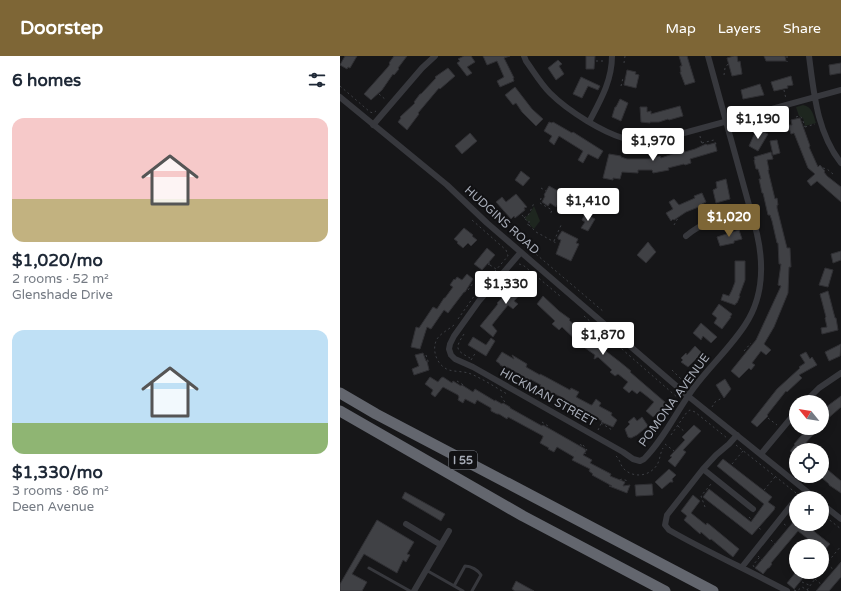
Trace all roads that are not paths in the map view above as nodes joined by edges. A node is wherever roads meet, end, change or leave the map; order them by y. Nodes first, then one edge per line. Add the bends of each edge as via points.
1 (435, 56) edge
2 (524, 56) edge
3 (708, 56) edge
4 (809, 56) edge
5 (612, 59) edge
6 (841, 90) edge
7 (340, 97) edge
8 (814, 97) junction
9 (726, 121) junction
10 (589, 122) junction
11 (373, 125) junction
12 (841, 163) edge
13 (751, 210) junction
14 (686, 236) dead end
15 (520, 252) junction
16 (841, 373) edge
17 (340, 392) edge
18 (812, 395) edge
19 (688, 396) junction
20 (340, 410) edge
21 (789, 420) edge
22 (737, 434) junction
23 (761, 454) junction
24 (640, 461) joint
25 (703, 469) junction
26 (804, 489) joint
27 (806, 491) edge
28 (789, 507) edge
29 (753, 509) dead end
30 (829, 510) edge
31 (841, 519) edge
32 (406, 524) dead end
33 (449, 531) dead end
34 (441, 544) junction
35 (742, 567) junction
36 (369, 568) dead end
37 (426, 570) junction
38 (454, 586) junction
39 (789, 590) edge
40 (410, 591) edge
41 (414, 591) edge
42 (463, 591) edge
43 (472, 591) edge
44 (665, 591) edge
45 (713, 591) edge

1 - 11 street
2 - 10 street via 550,93 566,108
3 - 9 street, POMONA AVENUE
4 - 8 street
5 - 10 street via 606,89
6 - 8 street
7 - 11 street, HUDGINS ROAD
8 - 9 street
8 - 12 street via 827,142
9 - 10 street via 657,140 638,141 615,136
9 - 13 street, POMONA AVENUE
11 - 15 street, HUDGINS ROAD via 447,185
13 - 14 street via 711,221
13 - 19 street, POMONA AVENUE via 761,257 758,296 745,325
15 - 19 street, HUDGINS ROAD
15 - 24 street, HICKMAN STREET via 499,272 454,336 449,348 451,355 455,359 470,362 633,460
16 - 18 street
17 - 45 highway, I 55 via 376,414
19 - 22 street, HUDGINS ROAD
19 - 24 street, POMONA AVENUE via 675,423
20 - 44 highway, I 55 via 523,516
21 - 23 street
22 - 23 street, HUDGINS ROAD
22 - 25 street
23 - 26 street, HUDGINS ROAD
25 - 29 street
25 - 35 street via 667,515 665,525 672,532
26 - 27 street, HUDGINS ROAD
28 - 35 street
30 - 31 street
32 - 34 street
33 - 34 street
34 - 37 street
35 - 39 street
36 - 40 lane
37 - 38 lane
37 - 41 street
38 - 42 lane
38 - 43 lane via 465,566 469,566 481,575

